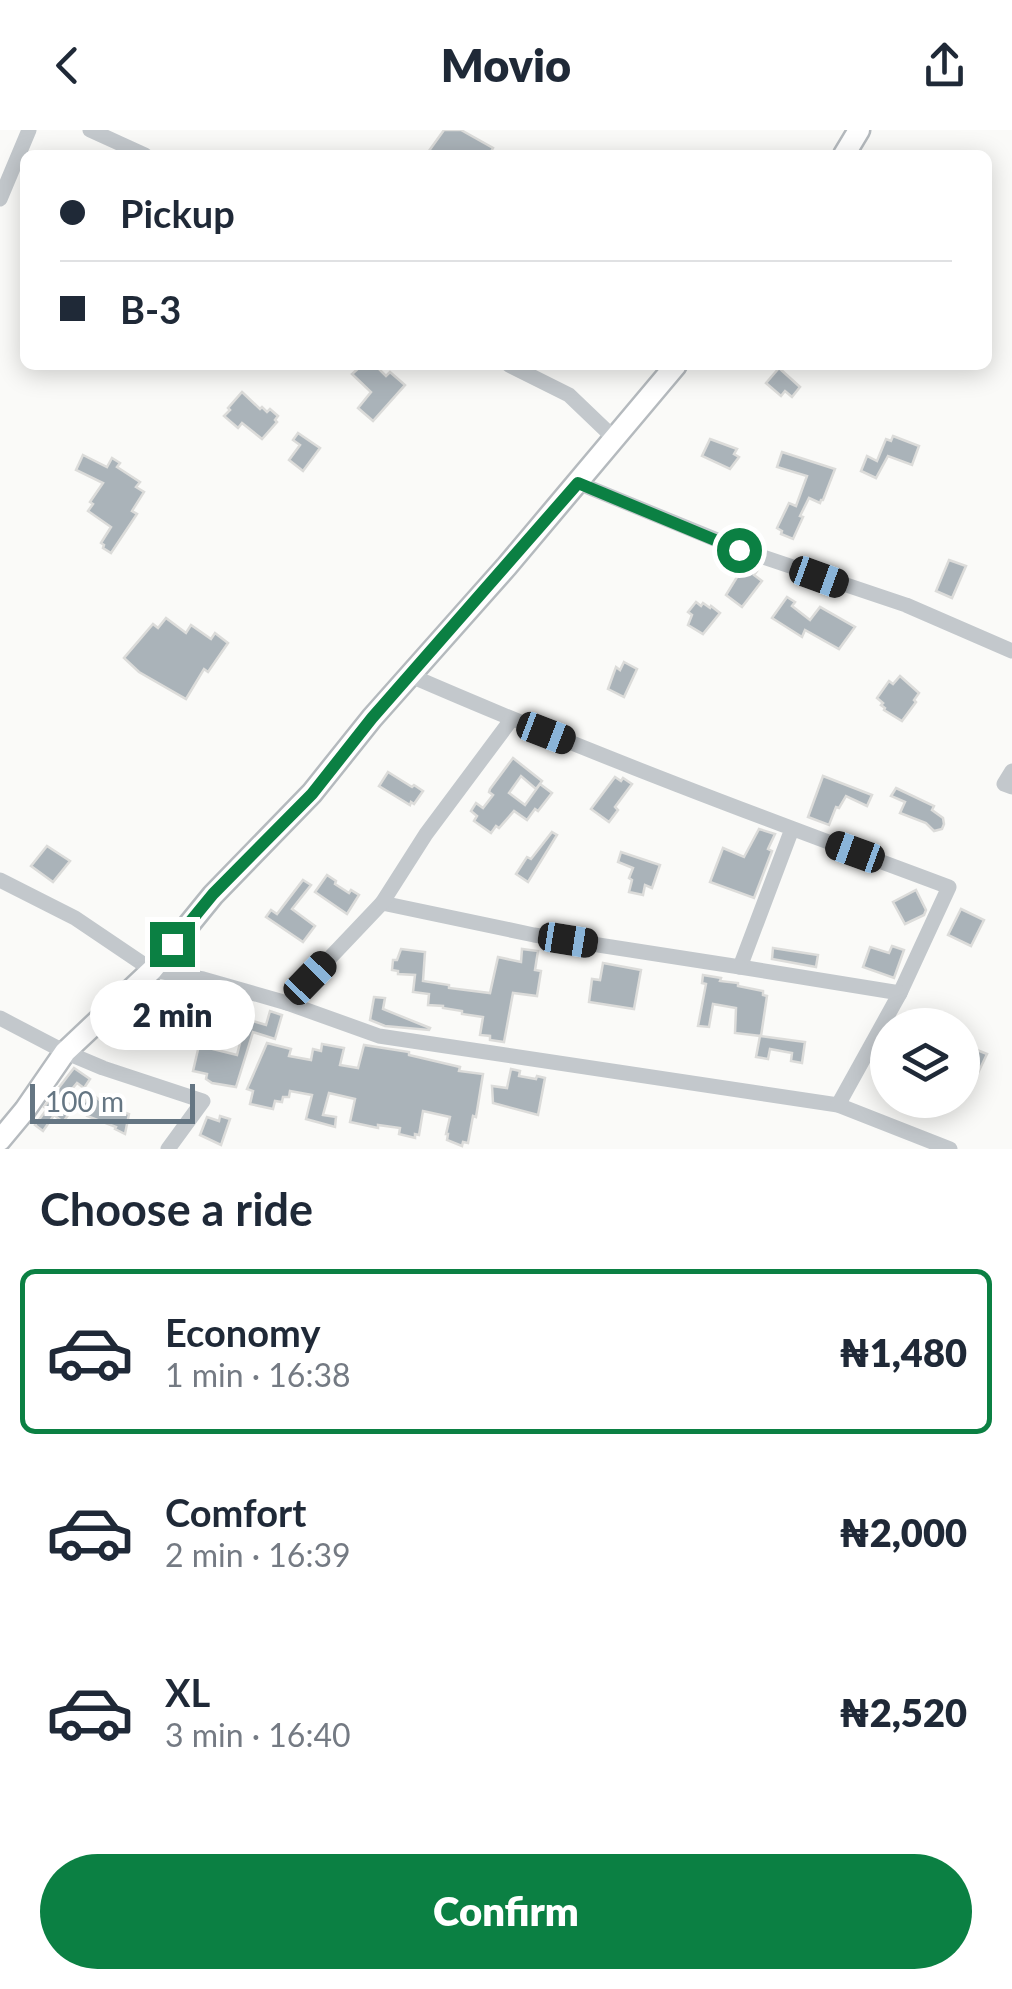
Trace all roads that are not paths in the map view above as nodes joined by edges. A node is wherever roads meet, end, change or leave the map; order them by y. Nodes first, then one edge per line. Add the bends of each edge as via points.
1 (90, 130) edge
2 (134, 150) edge
3 (20, 151) edge
4 (0, 199) edge
5 (519, 370) edge
6 (672, 370) edge
7 (614, 438) junction
8 (578, 483) junction
9 (1012, 651) edge
10 (410, 675) junction
11 (511, 720) junction
12 (1012, 771) edge
13 (1012, 787) edge
14 (792, 829) junction
15 (0, 880) edge
16 (382, 903) junction
17 (740, 967) junction
18 (152, 970) junction
19 (900, 993) junction
20 (286, 1004) junction
21 (0, 1018) edge
22 (65, 1052) junction
23 (838, 1105) junction
24 (0, 1140) edge
25 (168, 1149) edge
26 (950, 1149) edge

1 - 2 street
3 - 4 street
5 - 7 street via 569,395
6 - 7 main road
7 - 8 main road
8 - 9 street
8 - 10 main road
10 - 11 street
10 - 18 main road
11 - 14 street
11 - 16 street
12 - 13 street via 1004,784
14 - 17 street
14 - 19 street via 949,887
15 - 18 street via 75,918
16 - 17 street
16 - 20 street
17 - 19 street
18 - 20 street
18 - 22 main road
19 - 23 street
20 - 23 street via 379,1036
21 - 22 street
22 - 24 main road
22 - 25 street via 203,1100
23 - 26 street

